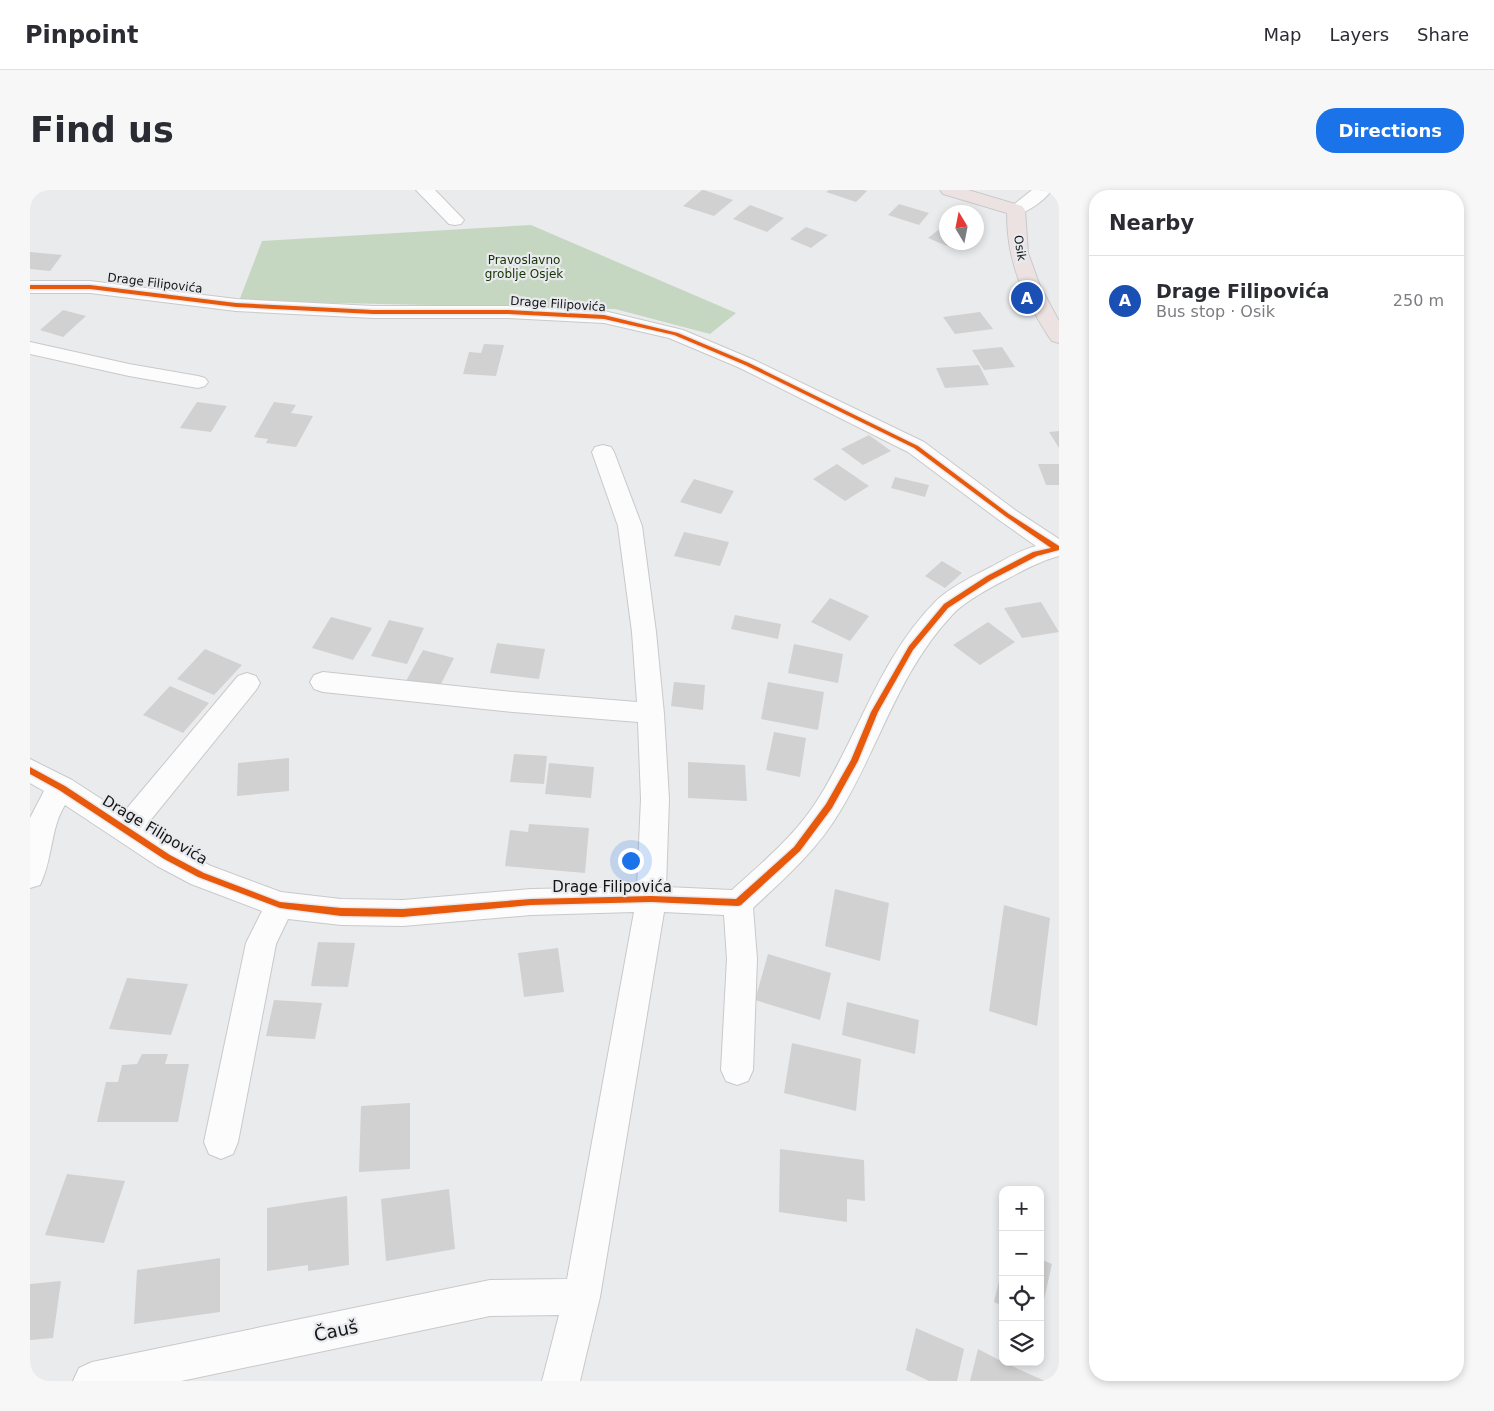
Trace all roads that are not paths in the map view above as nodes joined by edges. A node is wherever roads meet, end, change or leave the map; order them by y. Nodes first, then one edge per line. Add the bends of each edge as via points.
1 (425, 190) edge
2 (949, 190) edge
3 (1043, 190) edge
4 (1016, 210) junction
5 (455, 220) dead end
6 (30, 287) edge
7 (1059, 337) edge
8 (30, 348) edge
9 (198, 382) dead end
10 (603, 452) dead end
11 (1058, 548) edge
12 (323, 682) dead end
13 (247, 683) dead end
14 (651, 714) junction
15 (30, 770) edge
16 (62, 788) junction
17 (126, 830) junction
18 (30, 876) edge
19 (651, 899) junction
20 (738, 903) junction
21 (280, 905) junction
22 (737, 1070) dead end
23 (221, 1142) dead end
24 (582, 1297) junction
25 (92, 1381) edge
26 (561, 1381) edge

1 - 5 street
2 - 4 main road
3 - 4 street
4 - 7 main road, Osik via 1018,251 1026,277
6 - 11 street, Drage Filipovića via 90,287 236,304 363,312 508,312 604,318 676,334 747,364 916,447 1007,515
8 - 9 street
10 - 14 street via 630,526
11 - 20 street, Drage Filipovića via 1035,554 1004,570 946,606 911,648 829,806 797,849
12 - 14 street
13 - 17 street, Drage Filipovića
14 - 19 street via 655,799
15 - 16 street, Drage Filipovića
16 - 17 street, Drage Filipovića
16 - 18 street via 50,801 43,819
17 - 21 street, Drage Filipovića via 200,875
19 - 20 street, Drage Filipovića
19 - 21 street, Drage Filipovića via 531,902 403,913 341,912
19 - 24 street
20 - 22 street via 742,959
21 - 23 street via 261,943
24 - 25 street, Čauš via 490,1298
24 - 26 street

